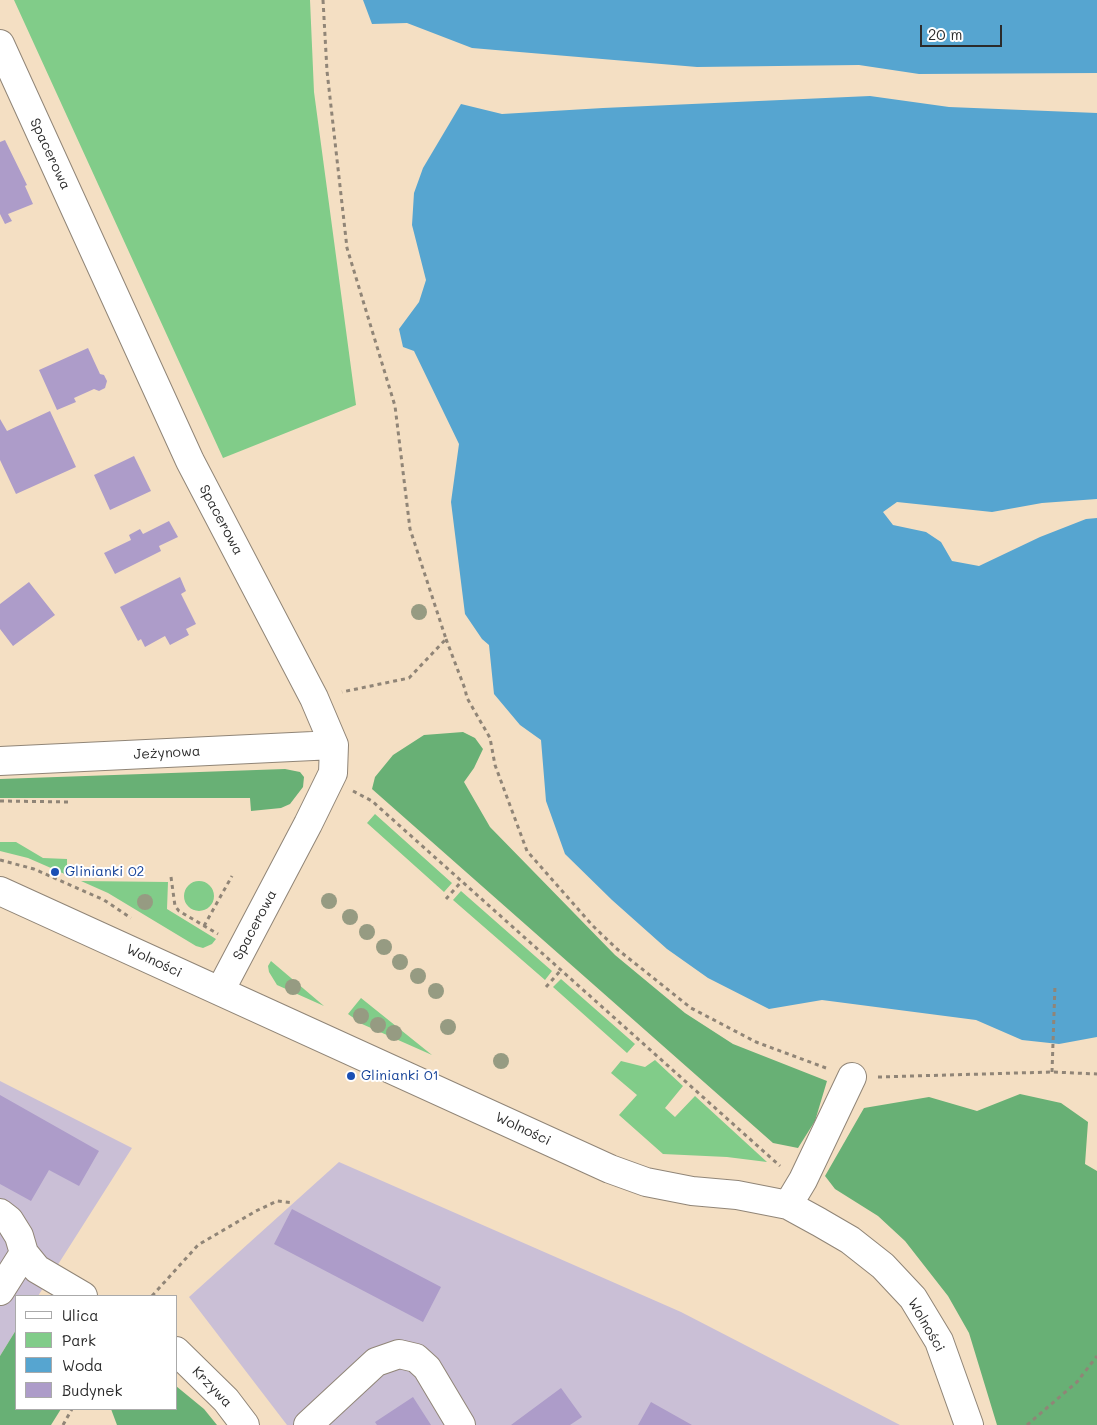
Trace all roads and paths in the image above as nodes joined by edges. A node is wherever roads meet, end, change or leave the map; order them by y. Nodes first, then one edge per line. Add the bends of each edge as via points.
1 (323, 0) edge
2 (0, 44) edge
3 (446, 639) junction
4 (314, 698) junction
5 (334, 745) junction
6 (0, 760) edge
7 (333, 773) junction
8 (0, 801) edge
9 (72, 802) dead end
10 (0, 860) edge
11 (171, 876) dead end
12 (232, 876) dead end
13 (461, 882) junction
14 (0, 891) edge
15 (446, 899) dead end
16 (133, 919) dead end
17 (204, 926) junction
18 (219, 934) dead end
19 (561, 970) junction
20 (1055, 985) dead end
21 (546, 987) dead end
22 (220, 991) junction
23 (1052, 1072) junction
24 (1097, 1074) edge
25 (852, 1078) junction
26 (784, 1170) dead end
27 (293, 1203) dead end
28 (788, 1205) junction
29 (0, 1213) edge
30 (24, 1253) junction
31 (0, 1291) edge
32 (81, 1295) edge
33 (153, 1295) edge
34 (178, 1353) edge
35 (1097, 1356) edge
36 (71, 1410) edge
37 (63, 1425) edge
38 (245, 1425) edge
39 (308, 1425) edge
40 (461, 1425) edge
41 (969, 1425) edge
42 (1026, 1425) edge

1 - 3 path via 327,71 348,248 395,406 410,529
2 - 4 street, Spacerowa via 190,461
3 - 4 path via 409,678
3 - 25 path via 467,698 490,738 495,764 527,851 592,925 691,1008 756,1042
4 - 5 street, Spacerowa
5 - 6 street, Jeżynowa
5 - 7 street, Spacerowa
7 - 13 path via 348,789 372,801
7 - 22 street, Spacerowa
8 - 9 path
10 - 16 path via 34,869 78,888
11 - 17 path via 175,906
12 - 17 path
13 - 15 path
13 - 19 path
14 - 22 street, Wolności
17 - 18 path
19 - 21 path
19 - 26 path
20 - 23 path
22 - 28 street, Wolności via 610,1169 646,1182
23 - 24 path
23 - 25 path
25 - 28 street
27 - 33 path via 278,1201 198,1245
28 - 41 street, Wolności via 850,1240 882,1266 913,1298 939,1341
29 - 30 street via 19,1236
30 - 31 street
30 - 32 street via 37,1269
34 - 38 street, Krzywa via 226,1400
35 - 42 path via 1077,1382
36 - 37 path
39 - 40 street via 376,1362 399,1354 416,1358 427,1368

